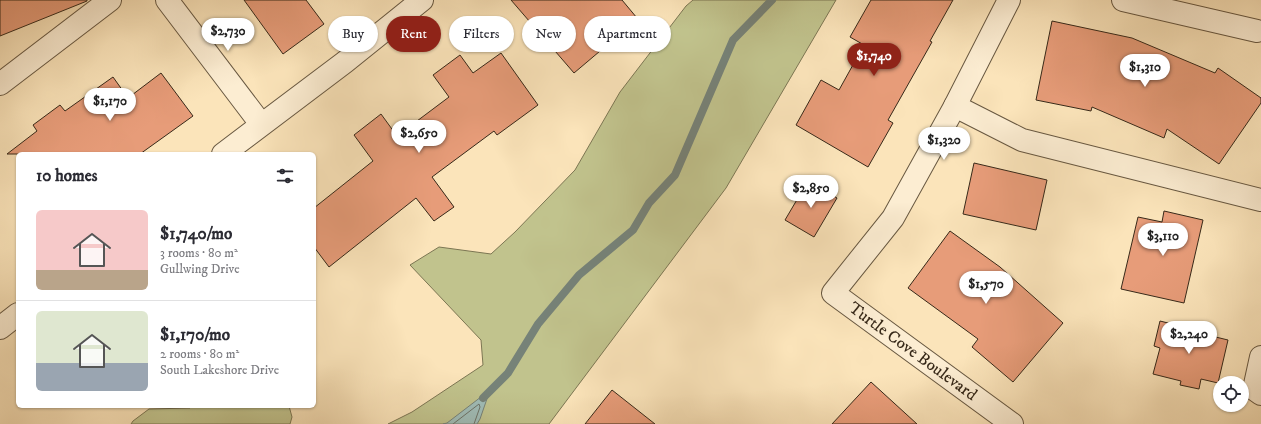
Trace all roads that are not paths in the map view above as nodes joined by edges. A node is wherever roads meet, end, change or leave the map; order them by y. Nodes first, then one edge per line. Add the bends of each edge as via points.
1 (110, 0) edge
2 (167, 0) edge
3 (422, 0) edge
4 (1009, 0) edge
5 (1123, 0) edge
6 (1257, 31) dead end
7 (0, 84) edge
8 (955, 106) junction
9 (261, 124) junction
10 (226, 152) edge
11 (1261, 200) edge
12 (16, 316) edge
13 (0, 328) edge
14 (1261, 357) edge
15 (1261, 394) edge
16 (1012, 424) edge

1 - 7 street
2 - 9 street
3 - 9 street
4 - 8 street
5 - 6 street
8 - 11 street via 1022,140
8 - 16 street, Turtle Cove Boulevard via 893,218 833,293
9 - 10 street
12 - 13 street
14 - 15 street via 1254,388

